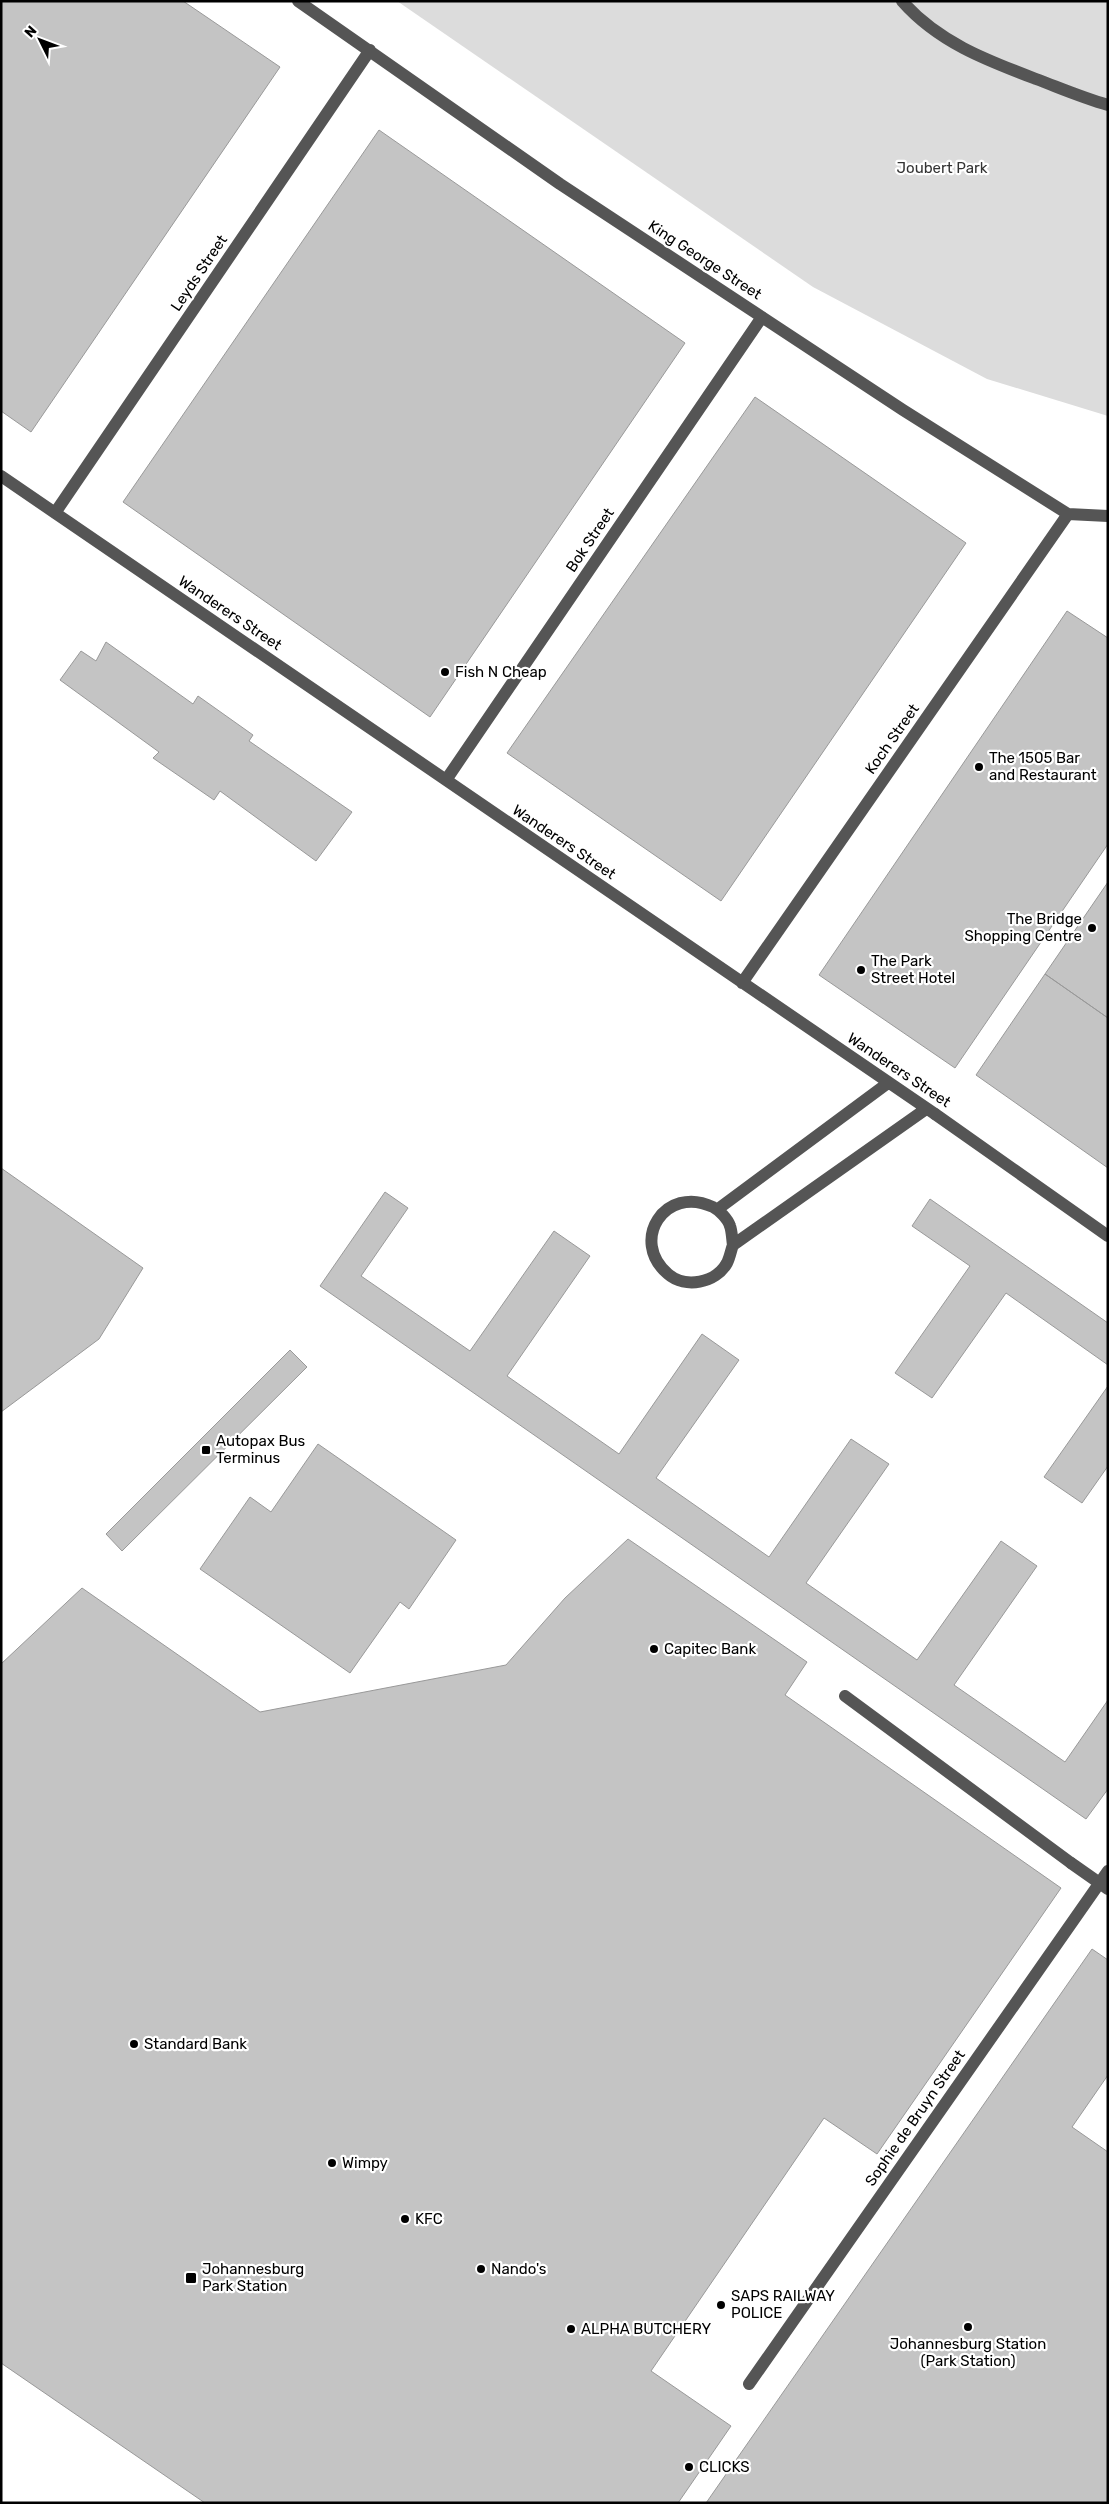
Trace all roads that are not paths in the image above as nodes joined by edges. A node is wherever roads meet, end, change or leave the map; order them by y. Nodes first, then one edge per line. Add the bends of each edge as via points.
1 (298, 1) edge
2 (902, 1) edge
3 (370, 50) junction
4 (1108, 105) edge
5 (762, 317) junction
6 (1, 476) edge
7 (55, 513) junction
8 (1068, 514) junction
9 (1108, 516) edge
10 (446, 780) junction
11 (742, 983) junction
12 (888, 1083) junction
13 (930, 1112) junction
14 (718, 1209) junction
15 (1108, 1236) edge
16 (733, 1245) junction
17 (845, 1696) dead end
18 (1108, 1871) edge
19 (1103, 1886) edge
20 (749, 2384) dead end

1 - 3 street, King George Street
2 - 4 street via 915,16 946,40 989,61
3 - 5 street, King George Street via 560,184
3 - 7 street, Leyds Street
5 - 8 street, King George Street
5 - 10 street, Bok Street
6 - 7 street, Wanderers Street
7 - 10 street, Wanderers Street
8 - 9 street, King George Street
8 - 11 street, Koch Street
10 - 11 street, Wanderers Street
11 - 12 street, Wanderers Street
12 - 13 street, Wanderers Street
12 - 14 street
13 - 15 street, Wanderers Street, bridge
13 - 16 street
14 - 16 street via 730,1225
14 - 16 street via 700,1201 681,1201 663,1211 653,1228 651,1248 659,1266 674,1279 693,1283 713,1277 720,1271 727,1264
17 - 19 street, bridge
18 - 19 street, Sophie de Bruyn Street
19 - 20 street, Sophie de Bruyn Street

